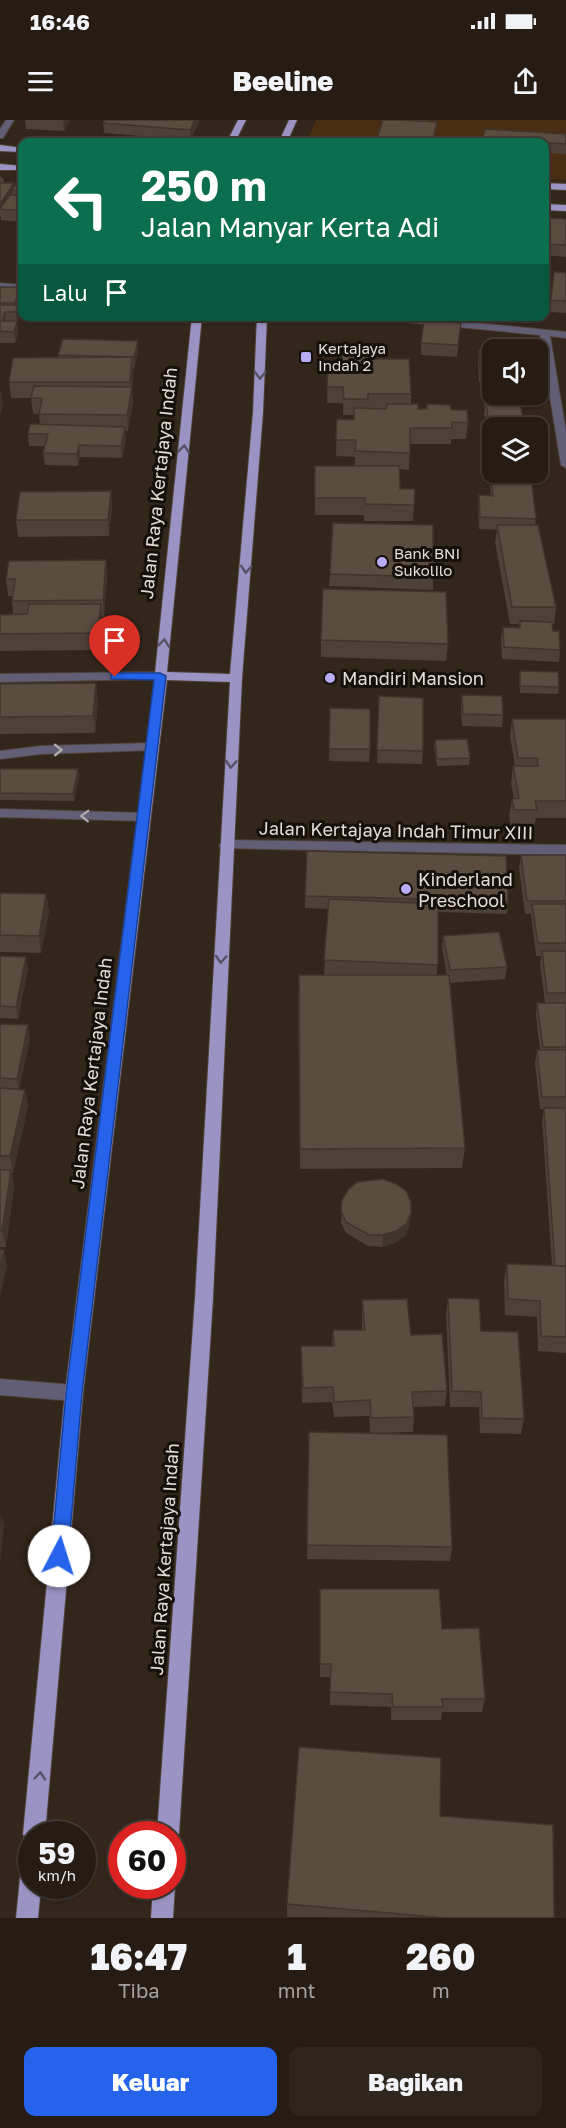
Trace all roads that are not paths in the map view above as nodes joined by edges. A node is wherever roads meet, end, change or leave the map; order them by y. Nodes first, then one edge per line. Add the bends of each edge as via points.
1 (10, 120) edge
2 (242, 120) edge
3 (293, 120) edge
4 (2, 131) edge
5 (233, 138) edge
6 (285, 138) edge
7 (0, 148) edge
8 (18, 150) edge
9 (0, 167) edge
10 (18, 168) edge
11 (549, 186) edge
12 (566, 187) edge
13 (549, 207) edge
14 (566, 208) edge
15 (0, 286) edge
16 (18, 288) edge
17 (196, 321) edge
18 (262, 321) edge
19 (425, 321) edge
20 (544, 333) junction
21 (566, 334) edge
22 (566, 465) edge
23 (160, 676) junction
24 (0, 678) edge
25 (236, 678) junction
26 (152, 747) junction
27 (0, 755) edge
28 (0, 813) edge
29 (144, 817) junction
30 (226, 846) junction
31 (566, 850) edge
32 (0, 1388) edge
33 (74, 1393) junction
34 (35, 1821) edge
35 (169, 1821) edge
36 (29, 1899) edge
37 (163, 1899) edge
38 (27, 1918) edge
39 (162, 1918) edge

1 - 4 street
2 - 5 main road
3 - 6 main road
7 - 8 main road
9 - 10 main road
11 - 12 main road
13 - 14 main road
15 - 16 street
23 -> 17 main road, Jalan Raya Kertajaya Indah
18 -> 25 main road, Jalan Raya Kertajaya Indah
19 - 20 street
20 - 21 street
20 - 22 street
23 - 24 street
23 - 25 main road
23 - 26 main road, Jalan Raya Kertajaya Indah
25 -> 30 main road, Jalan Raya Kertajaya Indah
27 -> 26 street
26 - 29 main road, Jalan Raya Kertajaya Indah
29 -> 28 street
29 - 33 main road, Jalan Raya Kertajaya Indah
30 - 31 street, Jalan Kertajaya Indah Timur XIII
30 -> 35 main road, Jalan Raya Kertajaya Indah via 204,1298
32 - 33 street
34 -> 33 main road, Jalan Raya Kertajaya Indah
36 - 38 main road
37 - 39 main road

